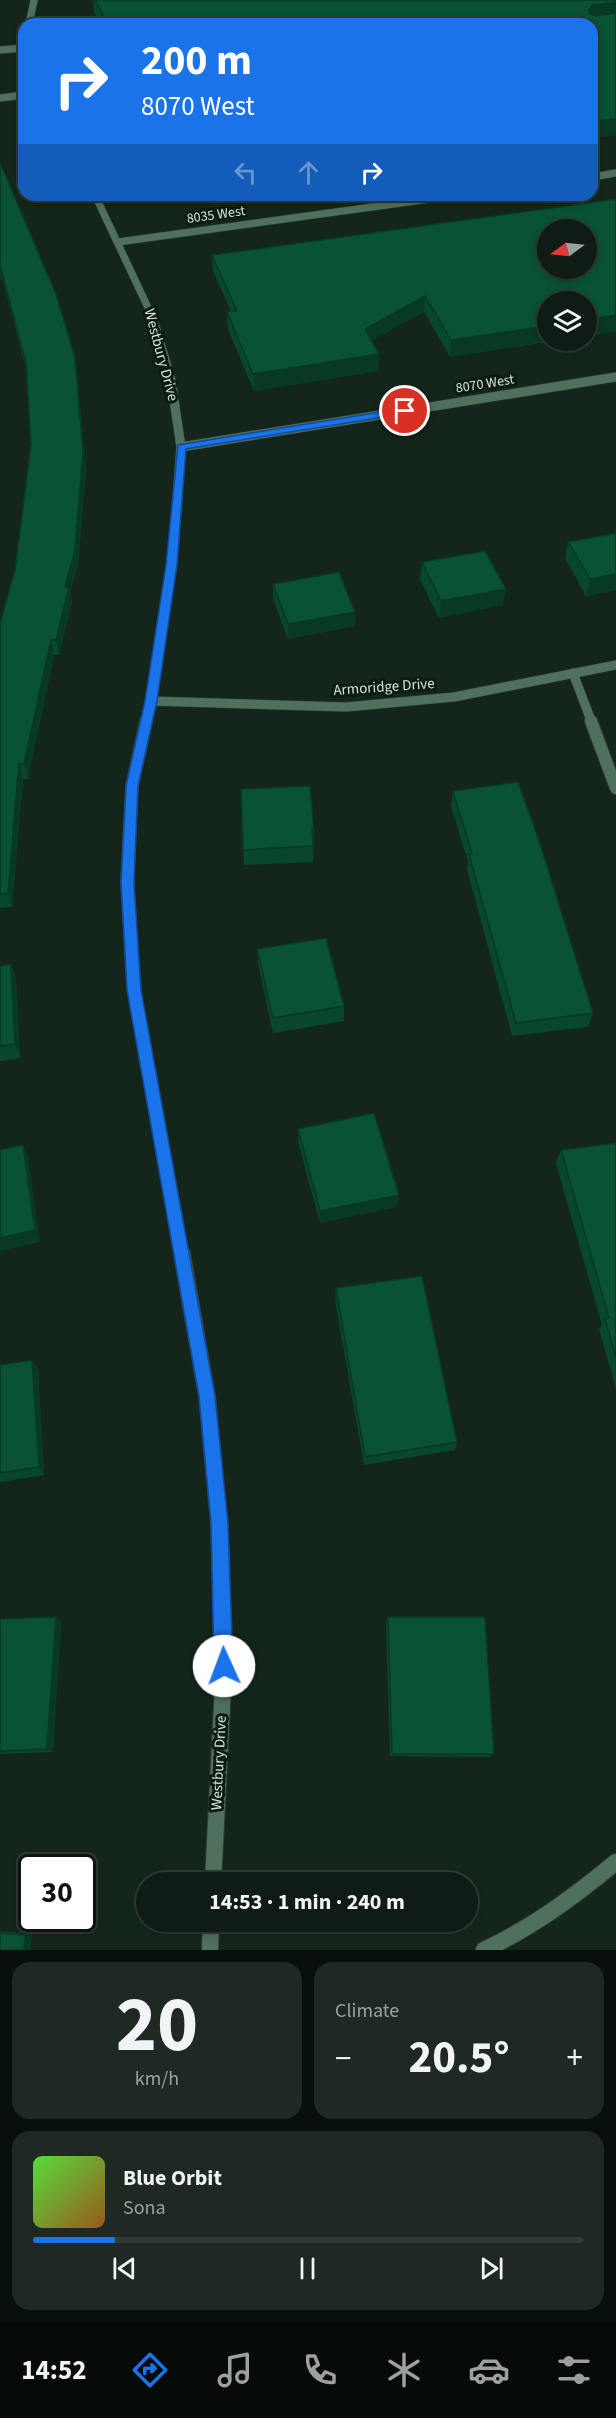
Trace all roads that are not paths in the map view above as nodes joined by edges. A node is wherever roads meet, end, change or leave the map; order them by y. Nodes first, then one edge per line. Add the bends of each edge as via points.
1 (34, 0) edge
2 (30, 18) edge
3 (18, 48) edge
4 (0, 50) edge
5 (18, 96) edge
6 (0, 98) edge
7 (616, 173) edge
8 (598, 176) edge
9 (98, 201) edge
10 (415, 201) edge
11 (118, 242) junction
12 (616, 377) edge
13 (181, 447) junction
14 (616, 665) edge
15 (573, 673) junction
16 (151, 701) junction
17 (616, 788) edge
18 (616, 1862) edge
19 (214, 1872) edge
20 (211, 1932) edge
21 (210, 1950) edge
22 (484, 1950) edge

1 - 2 street
3 - 4 street
5 - 6 street
7 - 8 street
9 - 11 street, Westbury Drive
10 - 11 street, 8035 West
11 - 13 street, Westbury Drive via 150,310 171,380
12 - 13 street, 8070 West
13 - 16 street, Westbury Drive via 172,565
14 - 15 street, Armoridge Drive
15 - 16 street, Armoridge Drive via 453,697 346,707
15 - 17 street
16 - 19 street, Westbury Drive via 132,786 127,883 134,990 207,1396 219,1523 224,1666
18 - 22 street via 514,1937
20 - 21 street

